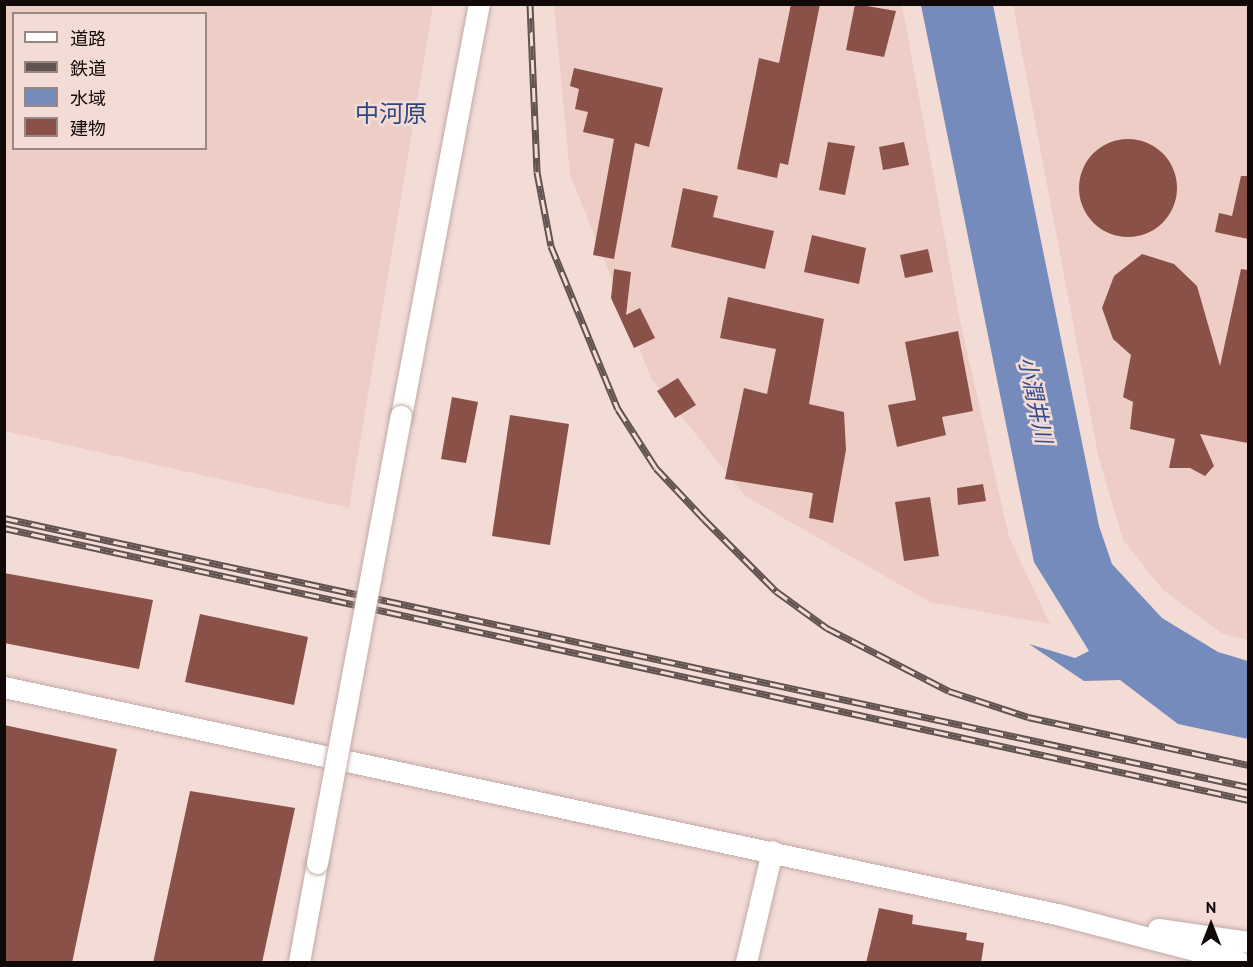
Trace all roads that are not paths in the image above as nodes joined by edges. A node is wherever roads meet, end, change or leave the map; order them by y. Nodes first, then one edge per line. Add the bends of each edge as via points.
1 (479, 4) edge
2 (4, 687) edge
3 (772, 851) junction
4 (1057, 914) junction
5 (1248, 942) edge
6 (299, 963) edge
7 (746, 963) edge
8 (1240, 963) edge

1 - 6 street, bridge
2 - 3 street
3 - 4 street
3 - 7 street
4 - 5 street
4 - 8 street

